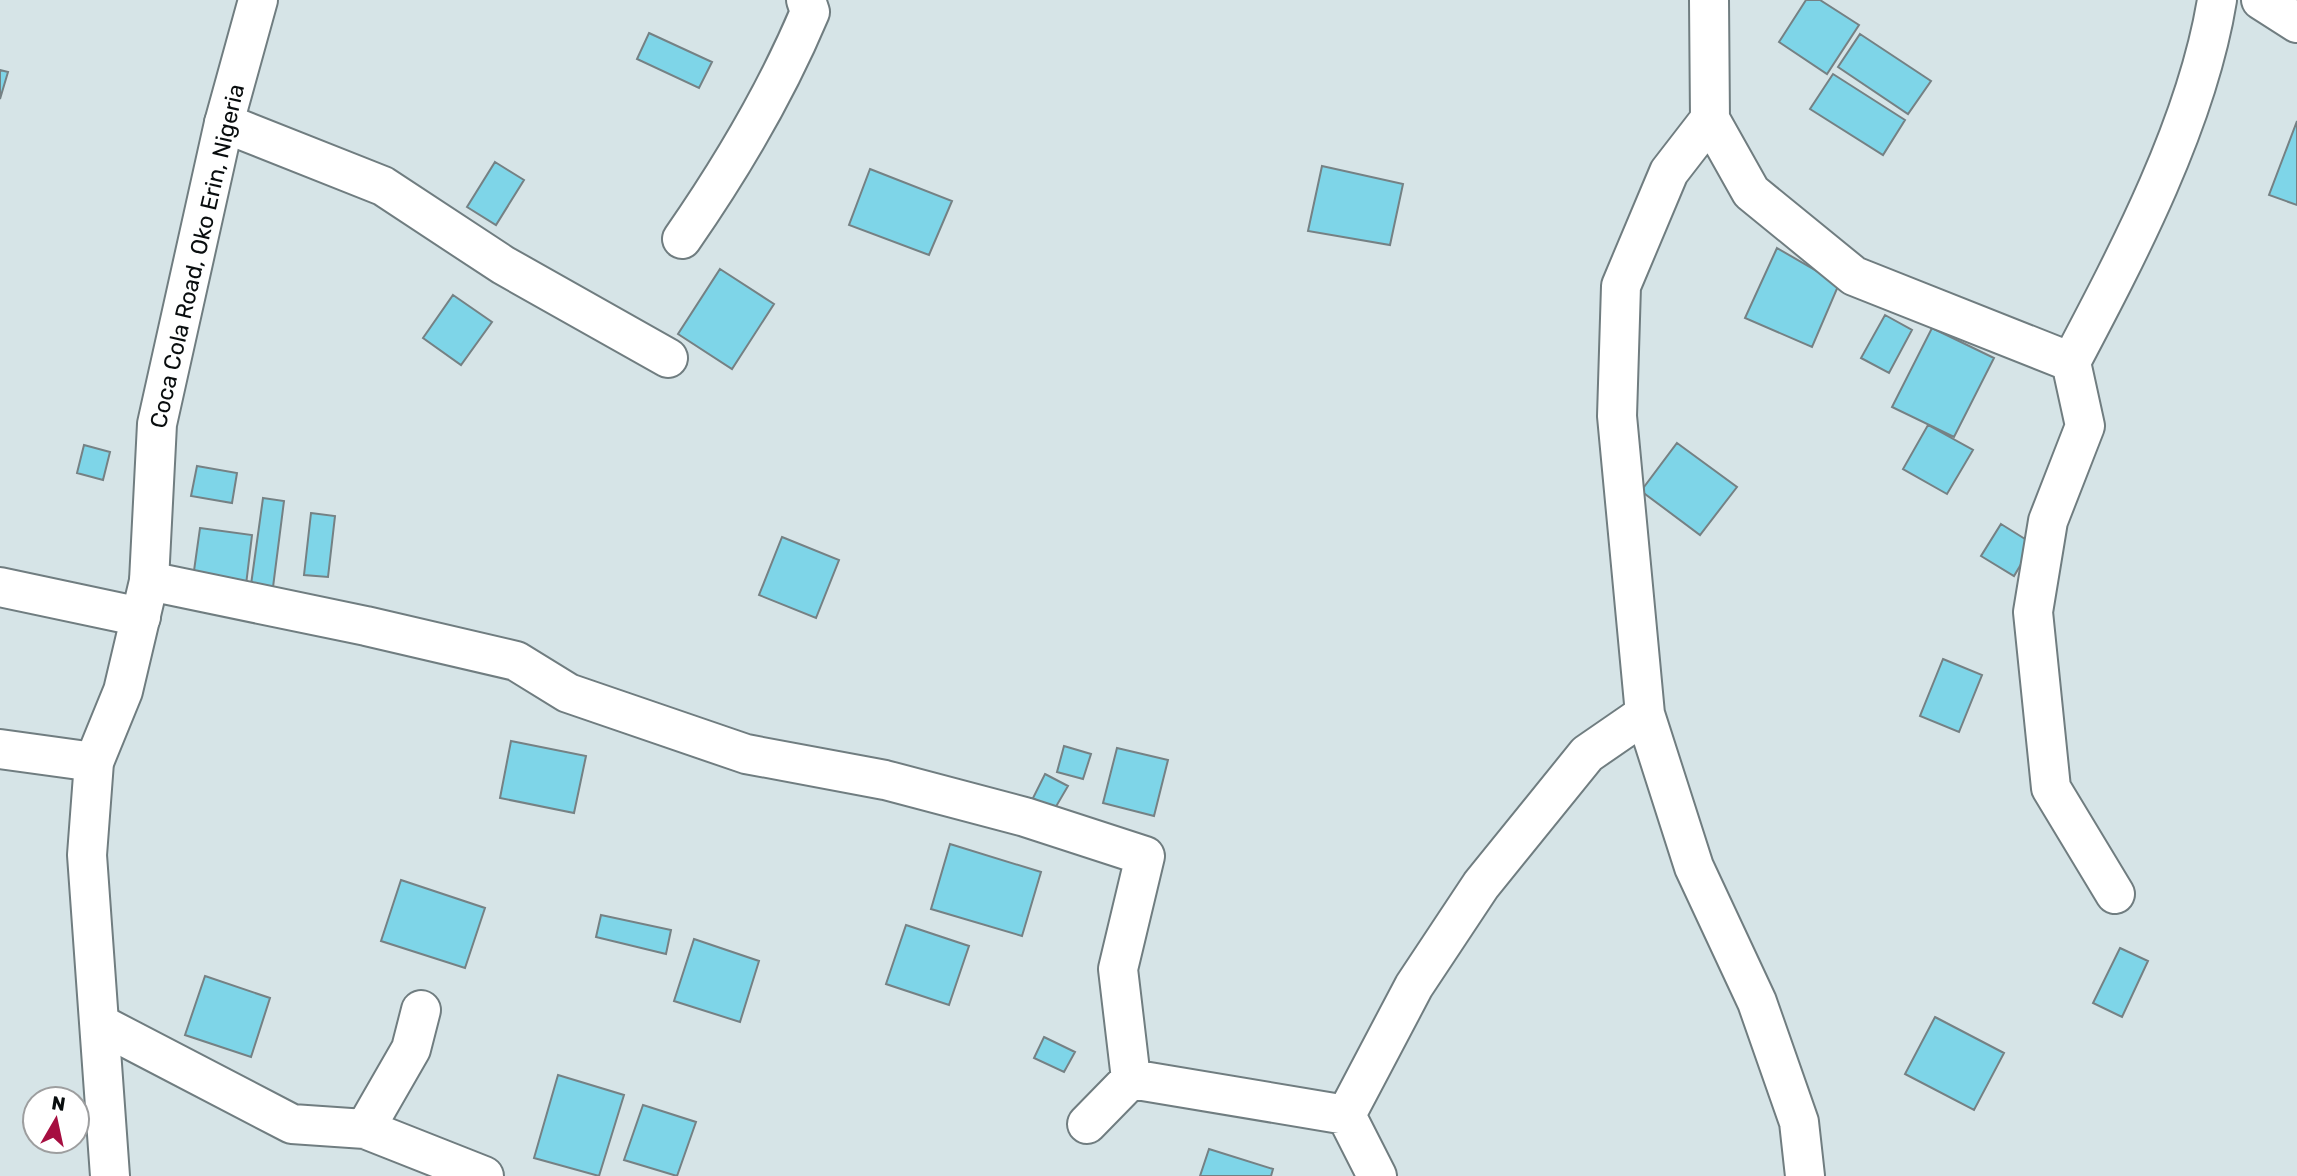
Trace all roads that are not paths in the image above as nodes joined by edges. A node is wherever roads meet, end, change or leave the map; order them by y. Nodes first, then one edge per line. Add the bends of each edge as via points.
1 (806, 0) edge
2 (1709, 0) edge
3 (2217, 0) edge
4 (2261, 0) edge
5 (255, 1) edge
6 (2297, 23) edge
7 (1710, 119) junction
8 (224, 123) junction
9 (682, 239) dead end
10 (668, 358) dead end
11 (2071, 362) junction
12 (0, 587) edge
13 (145, 599) junction
14 (1644, 714) junction
15 (0, 749) edge
16 (94, 762) junction
17 (2115, 894) dead end
18 (422, 1010) dead end
19 (100, 1024) junction
20 (1131, 1079) junction
21 (1346, 1115) junction
22 (1087, 1124) dead end
23 (365, 1129) junction
24 (110, 1176) edge
25 (484, 1176) edge
26 (1377, 1176) edge
27 (1805, 1176) edge

1 - 9 street via 810,12 792,54 731,168
2 - 7 street
3 - 11 street via 2180,131 2131,248
4 - 6 street
5 - 8 street, Coca Cola Road, Oko Erin, Nigeria
7 - 11 street via 1751,192 1854,276
7 - 14 street via 1669,172 1621,286 1617,416
8 - 10 street via 383,186 503,265
8 - 13 street, Coca Cola Road, Oko Erin, Nigeria via 157,424
11 - 17 street via 2085,426 2048,521 2034,612 2051,788
12 - 13 street
13 - 16 street, Coca Cola Road, Oko Erin, Nigeria via 123,691
13 - 20 street via 516,661 568,693 747,754 885,780 1025,817 1145,856 1118,969
14 - 21 street via 1587,754 1481,885 1414,986
14 - 27 street via 1694,867 1757,1002 1799,1122
15 - 16 street
16 - 19 street, Coca Cola Road, Oko Erin, Nigeria via 87,855
18 - 23 street via 411,1049
19 - 23 street via 292,1124
19 - 24 street, Coca Cola Road, Oko Erin, Nigeria
20 - 21 street
20 - 22 street
21 - 26 street
23 - 25 street

